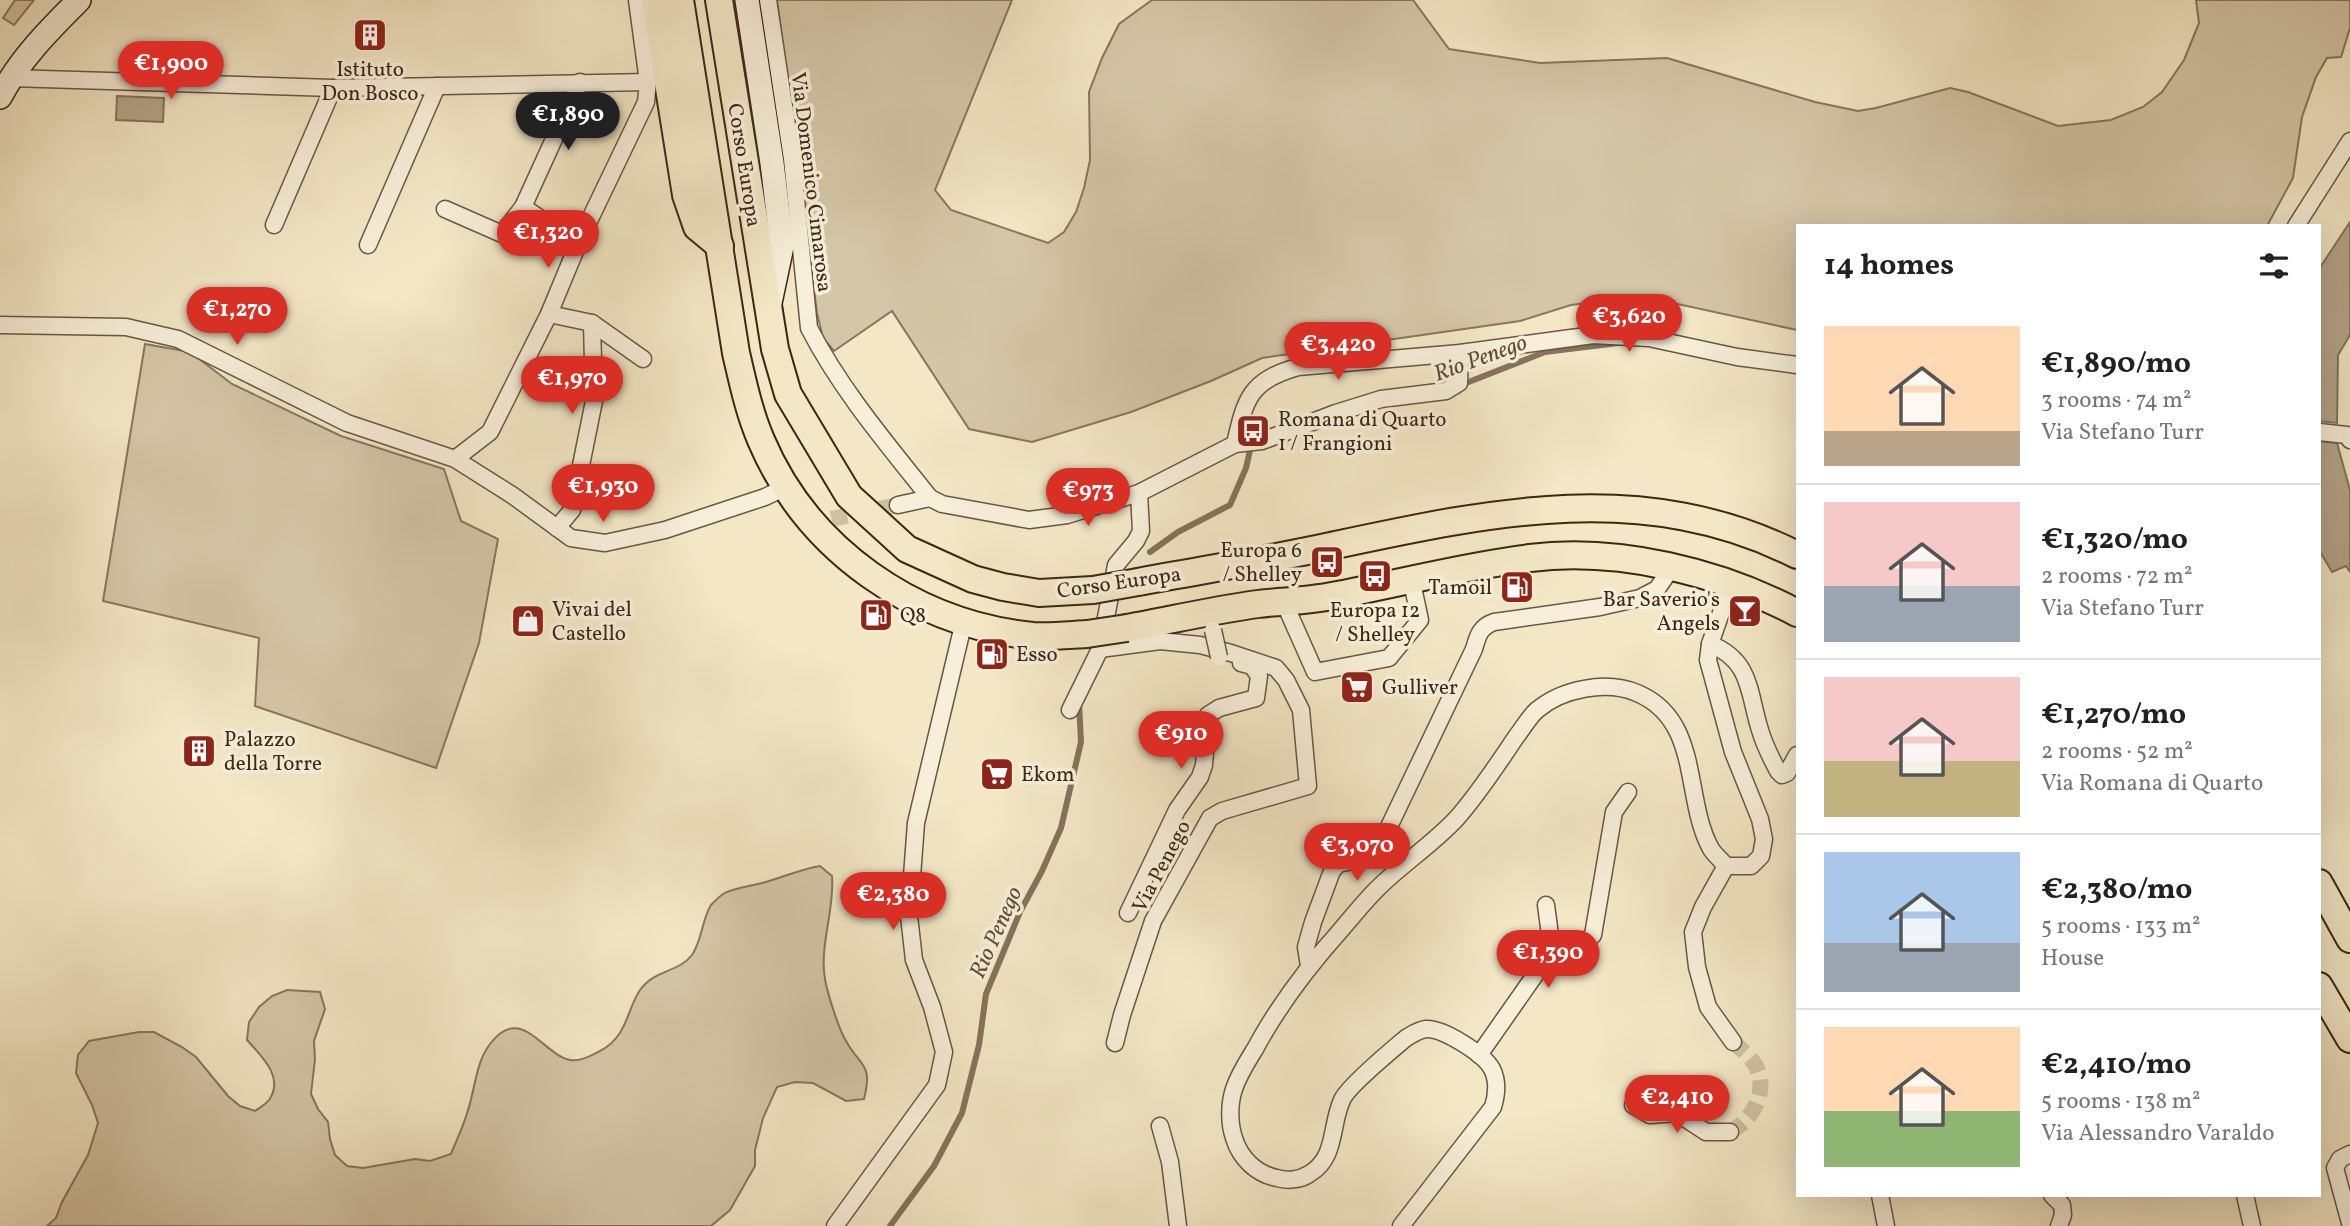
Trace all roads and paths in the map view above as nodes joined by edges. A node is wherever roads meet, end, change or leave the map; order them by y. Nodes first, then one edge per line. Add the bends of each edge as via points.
1 (79, 0) edge
2 (637, 0) edge
3 (655, 0) edge
4 (680, 0) edge
5 (719, 0) edge
6 (747, 0) edge
7 (768, 0) edge
8 (580, 82) junction
9 (648, 82) junction
10 (437, 86) junction
11 (5, 88) edge
12 (333, 88) junction
13 (2350, 141) edge
14 (523, 207) junction
15 (445, 209) dead end
16 (2296, 224) edge
17 (274, 225) dead end
18 (578, 244) junction
19 (368, 246) dead end
20 (720, 246) junction
21 (769, 306) junction
22 (549, 314) junction
23 (592, 323) junction
24 (0, 325) edge
25 (1460, 354) junction
26 (643, 359) dead end
27 (1796, 365) edge
28 (2321, 432) edge
29 (2348, 437) edge
30 (1235, 444) junction
31 (455, 459) junction
32 (776, 492) junction
33 (1139, 493) junction
34 (930, 498) junction
35 (898, 505) tunnel mouth
36 (557, 528) junction
37 (1796, 555) edge
38 (1675, 568) junction
39 (1411, 578) junction
40 (1733, 585) junction
41 (1283, 600) junction
42 (1796, 612) edge
43 (964, 621) junction
44 (1211, 621) junction
45 (1093, 641) junction
46 (1710, 644) junction
47 (1070, 710) dead end
48 (1796, 757) edge
49 (1628, 792) dead end
50 (1726, 866) junction
51 (2321, 887) edge
52 (1546, 905) dead end
53 (1128, 913) dead end
54 (2350, 939) edge
55 (1549, 955) junction
56 (1309, 966) junction
57 (2321, 989) edge
58 (2350, 1039) edge
59 (1733, 1042) tunnel mouth
60 (1115, 1043) dead end
61 (1479, 1055) junction
62 (1633, 1105) dead end
63 (1160, 1126) dead end
64 (1730, 1132) dead end
65 (2350, 1154) edge
66 (1880, 1197) edge
67 (2054, 1197) edge
68 (2245, 1197) edge
69 (2350, 1223) edge
70 (835, 1226) edge
71 (1178, 1226) edge
72 (1401, 1226) edge
73 (1886, 1226) edge
74 (2059, 1226) edge
75 (2252, 1226) edge

1 - 11 street via 40,39
2 - 9 street
3 - 20 main road via 686,195 698,227
4 - 20 main road, Corso Europa
5 - 21 main road, Corso Europa
6 - 21 street via 782,246
7 - 34 street, Via Domenico Cimarosa via 792,159 809,328 865,416
8 - 9 street
8 - 10 street
8 - 14 street
9 - 18 street via 646,103
10 - 12 street
10 - 19 street
11 - 12 street
12 - 17 street
13 - 16 street
14 - 15 street via 502,234
14 - 18 street
18 - 22 street
20 - 32 main road, Corso Europa via 736,353
21 - 37 main road, Corso Europa, bridge via 788,394 849,496 907,549 973,579 1003,587 1039,593 1093,590 1466,520 1570,507 1658,512 1725,527
22 - 23 street
22 - 31 street via 490,432
23 - 26 street
23 - 36 street via 594,401 572,510
24 - 31 street via 126,327 178,339 347,423
25 - 27 street via 1593,335 1624,335
25 - 30 street via 1459,383 1446,391 1381,399 1262,441
25 - 30 street via 1298,367 1274,373 1243,408
28 - 29 street
30 - 33 street
31 - 36 street
32 - 36 street via 665,530 606,543 571,538
32 - 43 main road, Corso Europa via 864,571 915,603
33 - 34 street via 1066,515 1029,520
33 - 45 street via 1142,531 1116,565
34 - 35 street
38 - 39 main road, Corso Europa via 1558,556
38 - 40 main road, Corso Europa
38 - 56 street via 1657,589 1640,598 1485,625 1375,856 1338,864 1332,871 1306,947
39 - 41 main road, Corso Europa via 1329,597
39 - 41 street via 1420,620 1389,658 1315,672
40 - 42 main road, Corso Europa
40 - 46 street
41 - 44 main road, Corso Europa
43 - 45 main road, Corso Europa via 999,631
43 - 70 street via 916,823 909,916 914,960 944,1052 937,1085
44 - 45 main road, Corso Europa, bridge via 1127,628
44 - 53 street, bridge via 1219,657 1252,666 1259,676 1257,694 1251,701 1208,715 1200,777 1177,810
45 - 47 street
45 - 60 street, Via Penego via 1200,645 1276,668 1301,709 1308,786 1210,818 1153,921
46 - 48 street via 1728,652 1746,674 1761,733 1782,775
46 - 50 street via 1711,675 1764,839 1761,856 1751,866
49 - 55 street via 1614,811 1594,935 1576,949
50 - 56 street via 1703,830 1687,755 1667,714 1637,693 1595,687 1573,691 1535,712 1454,821 1376,890
50 - 59 street via 1693,932 1708,1007
51 - 54 main road
52 - 55 street
55 - 61 street
56 - 61 street via 1272,1018 1233,1091 1232,1133 1238,1152 1259,1171 1290,1180 1305,1177 1322,1164 1342,1098 1418,1030 1441,1032
57 - 58 main road
61 - 72 street via 1496,1079 1493,1107
62 - 64 street via 1650,1115 1677,1113 1706,1132
63 - 71 street
65 - 69 street via 2335,1168
66 - 73 street
67 - 74 street via 2062,1205
68 - 75 street

